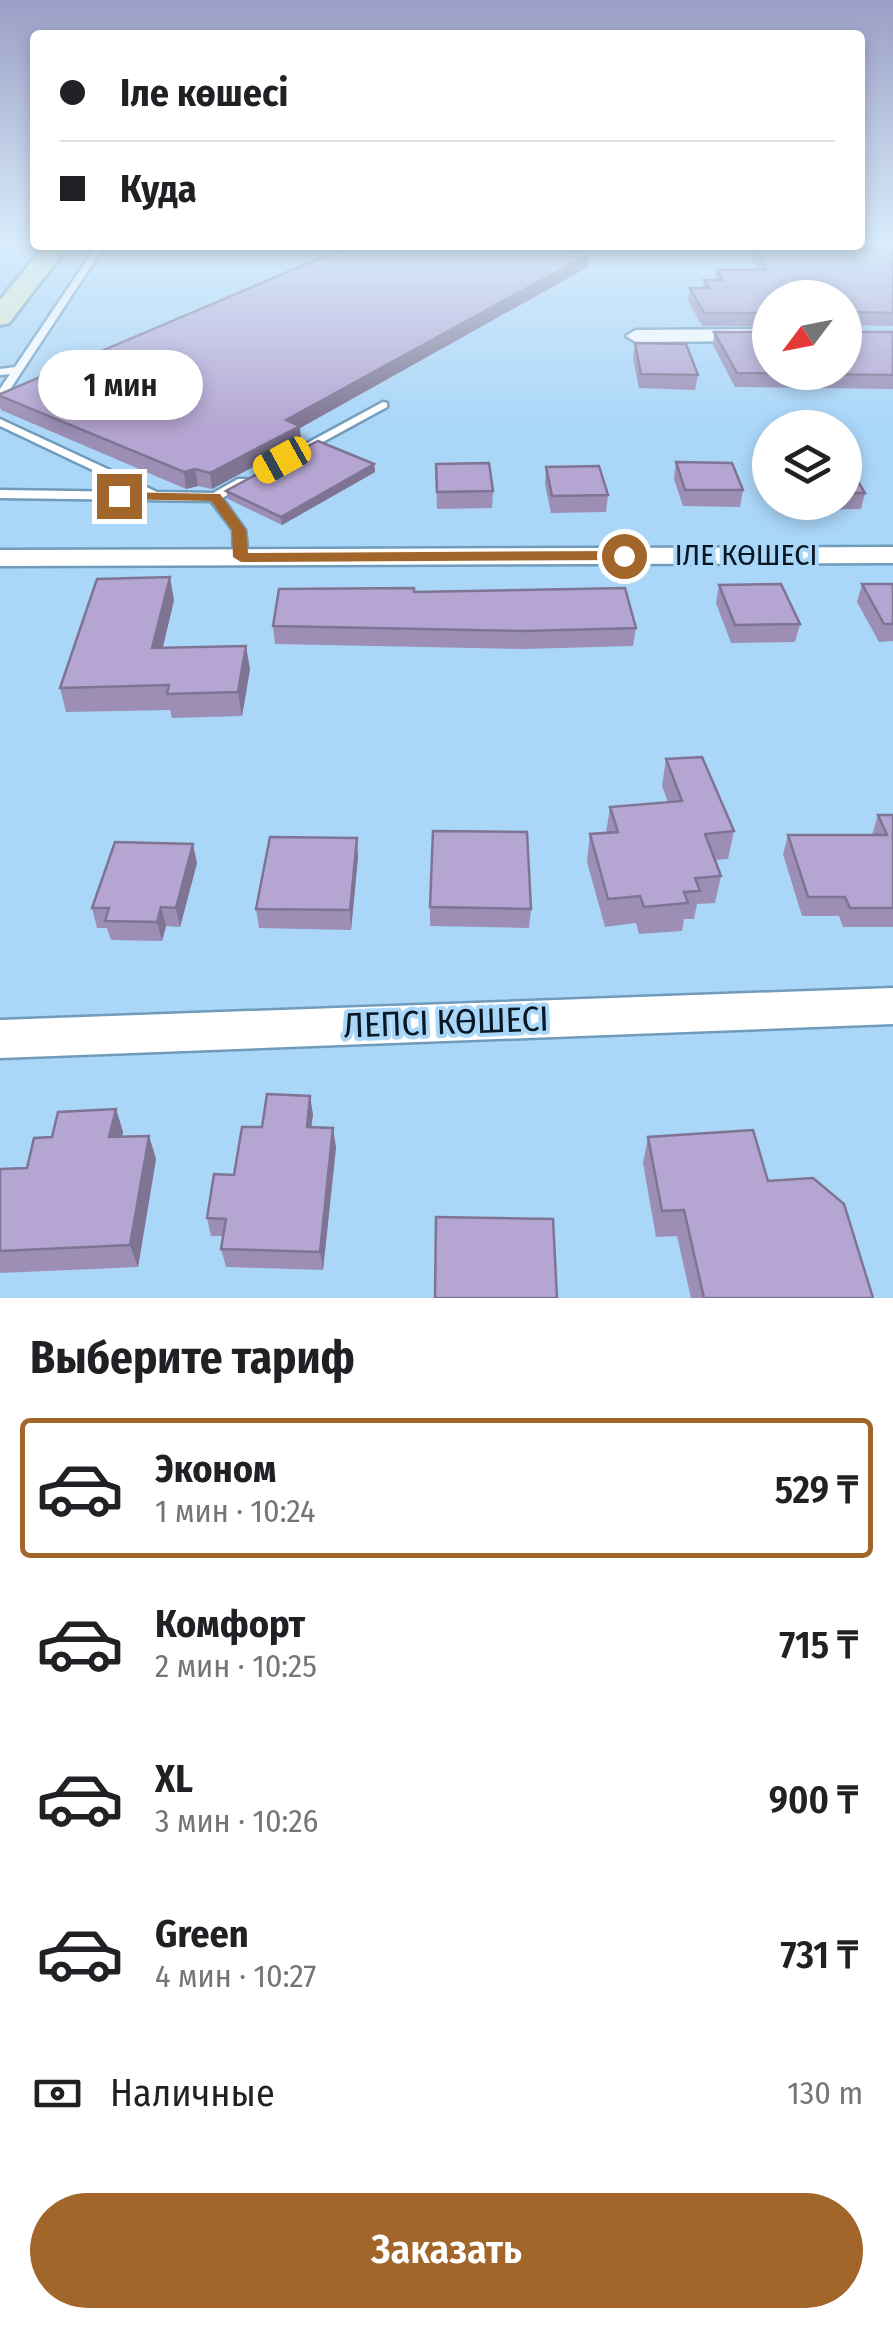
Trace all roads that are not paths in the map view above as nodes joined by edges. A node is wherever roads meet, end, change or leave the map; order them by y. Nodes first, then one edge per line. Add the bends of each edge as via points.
1 (62, 305) edge
2 (752, 335) edge
3 (636, 336) dead end
4 (18, 370) junction
5 (0, 372) edge
6 (0, 397) edge
7 (384, 405) dead end
8 (0, 422) edge
9 (282, 460) edge
10 (249, 479) edge
11 (0, 494) edge
12 (159, 496) junction
13 (215, 497) junction
14 (893, 555) edge
15 (241, 557) junction
16 (0, 558) edge
17 (893, 1006) edge
18 (0, 1039) edge

1 - 4 lane
2 - 3 street
4 - 5 lane
4 - 6 lane
7 - 9 lane
8 - 12 lane
10 - 13 lane
11 - 12 lane
12 - 13 lane
13 - 15 lane via 239,530
14 - 15 street, ІЛЕ КӨШЕСІ
15 - 16 street, ІЛЕ КӨШЕСІ
17 - 18 street, ЛЕПСІ КӨШЕСІ

